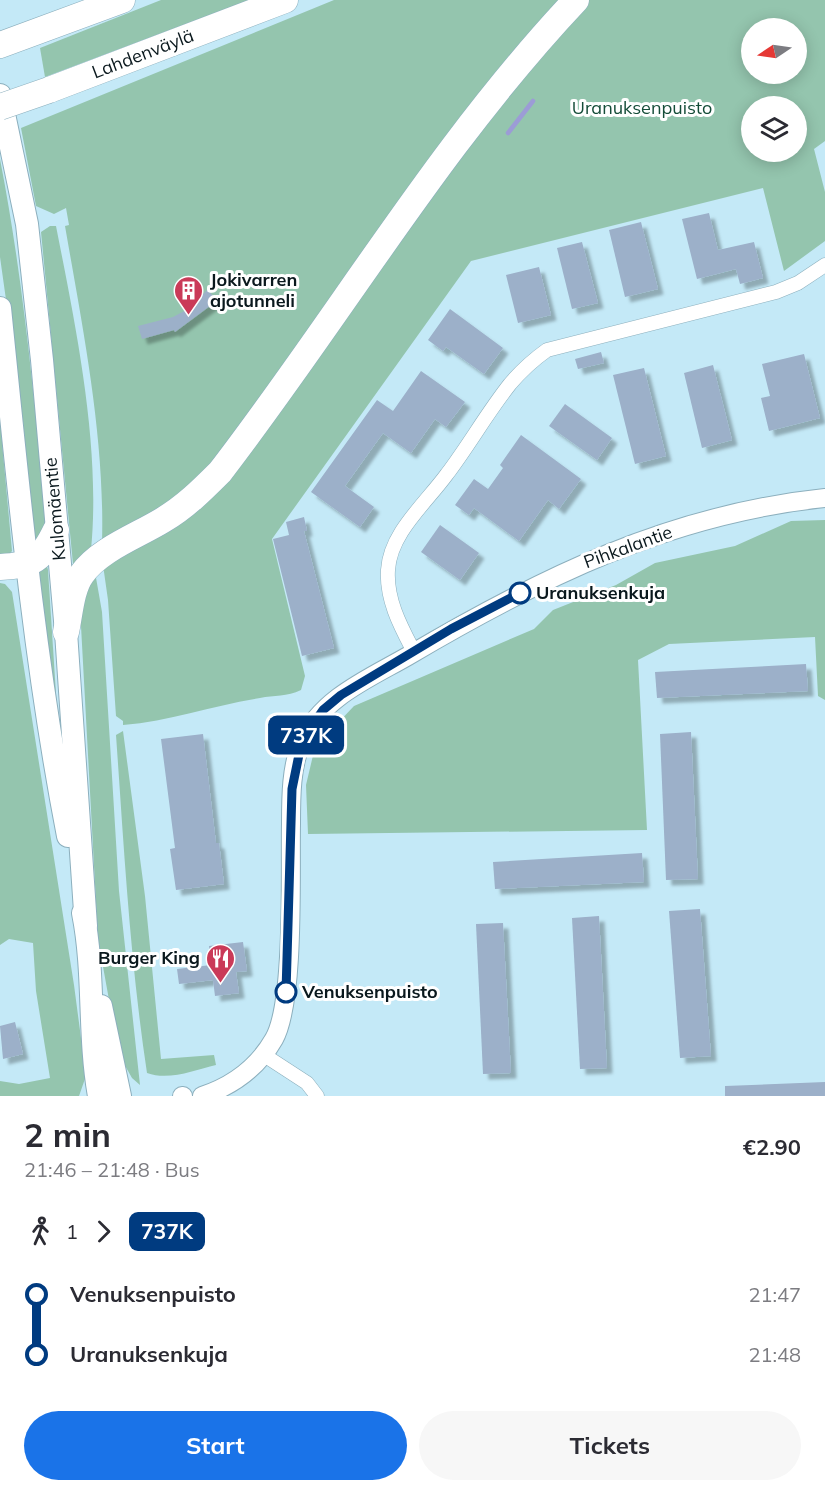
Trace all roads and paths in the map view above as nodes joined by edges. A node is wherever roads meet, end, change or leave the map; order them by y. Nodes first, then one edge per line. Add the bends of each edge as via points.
1 (84, 0) edge
2 (122, 0) edge
3 (285, 0) edge
4 (576, 0) edge
5 (36, 32) junction
6 (0, 45) edge
7 (0, 95) edge
8 (0, 107) edge
9 (825, 265) edge
10 (0, 308) edge
11 (825, 498) edge
12 (56, 530) junction
13 (25, 565) junction
14 (0, 567) edge
15 (66, 632) junction
16 (414, 652) junction
17 (86, 926) junction
18 (89, 951) junction
19 (264, 1055) junction
20 (99, 1096) edge
21 (120, 1096) edge
22 (202, 1096) edge
23 (317, 1096) edge

1 - 5 highway
2 - 5 highway
3 - 8 highway, Lahdenväylä, bridge
4 - 15 highway via 543,34 470,125 220,472 165,519 98,558 82,573
5 - 6 highway
7 - 12 main road, Kulomäentie via 27,224
9 - 16 street via 776,292 547,350 528,364 406,525 392,551 388,570 391,596
10 - 13 main road, Kulomäentie
11 - 16 street, Pihkalantie via 719,516 640,540 553,576
12 - 13 highway via 46,550
12 - 15 main road, Kulomäentie
13 - 14 highway
13 - 17 main road, Kulomäentie via 48,734
15 - 17 main road, Kulomäentie
16 - 19 street, Pihkalantie via 341,695 323,710 302,740 292,789 286,992 276,1037
17 - 18 main road, Kulomäentie
18 - 20 main road, Kulomäentie via 93,1064
18 - 21 main road, Kulomäentie
19 - 22 street, Pihkalantie via 236,1081
19 - 23 street via 307,1083

